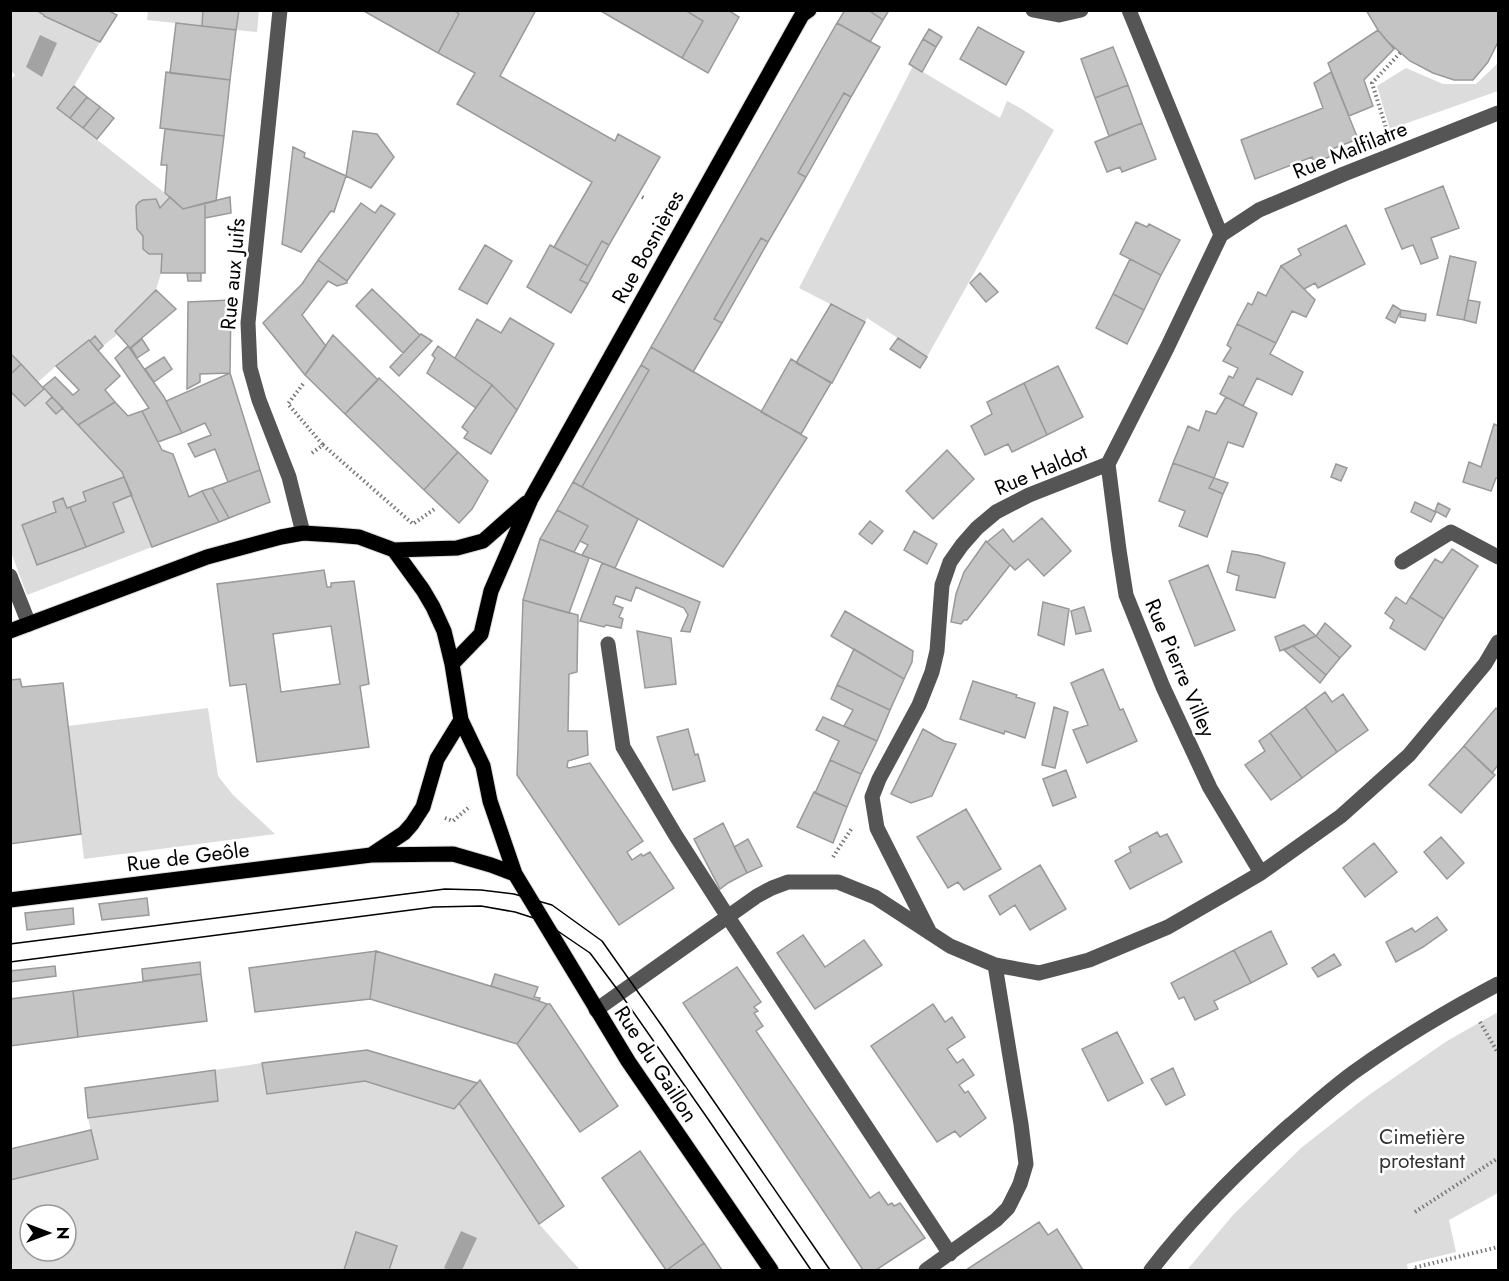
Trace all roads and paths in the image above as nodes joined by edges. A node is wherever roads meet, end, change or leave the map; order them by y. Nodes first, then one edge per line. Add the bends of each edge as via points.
1 (279, 10) edge
2 (1033, 10) edge
3 (1081, 10) edge
4 (1129, 10) edge
5 (805, 12) edge
6 (1400, 53) dead end
7 (1498, 113) edge
8 (1394, 154) junction
9 (1221, 234) junction
10 (303, 384) dead end
11 (323, 445) junction
12 (312, 453) dead end
13 (1108, 464) junction
14 (531, 500) junction
15 (436, 508) dead end
16 (303, 533) junction
17 (394, 550) junction
18 (1498, 557) edge
19 (1402, 562) dead end
20 (10, 576) edge
21 (29, 624) junction
22 (10, 632) edge
23 (608, 644) dead end
24 (1498, 644) edge
25 (452, 664) junction
26 (1485, 664) junction
27 (1498, 673) edge
28 (461, 720) junction
29 (872, 797) junction
30 (476, 801) dead end
31 (437, 814) dead end
32 (371, 855) junction
33 (1261, 873) junction
34 (515, 874) junction
35 (817, 882) junction
36 (10, 900) edge
37 (728, 917) junction
38 (930, 933) junction
39 (995, 965) junction
40 (1498, 984) edge
41 (596, 1010) junction
42 (1478, 1018) dead end
43 (1498, 1053) edge
44 (1498, 1158) edge
45 (1414, 1212) dead end
46 (1498, 1247) edge
47 (950, 1254) junction
48 (771, 1270) edge
49 (926, 1270) edge
50 (1151, 1270) edge
51 (1414, 1270) edge

1 - 16 street, Rue aux Juifs via 248,323 250,368 287,470
2 - 3 street via 1059,15
4 - 9 street
5 - 14 main road, Rue Bosnières
6 - 8 path via 1372,83
7 - 8 street, Rue Malfilatre
8 - 9 street, Rue Malfilatre via 1259,210
9 - 13 street, Rue Haldot
10 - 11 path via 288,404
11 - 12 path
11 - 15 path via 413,524
13 - 29 street, Rue Haldot via 996,512 962,545 950,562 942,585 932,672 920,705
13 - 33 street, Rue Pierre Villey via 1126,595 1162,687 1210,788
14 - 17 main road, Rue Bosnières via 483,541 457,548
14 - 25 main road, Rue Bosnières via 491,591 481,634
16 - 17 main road via 358,537
16 - 21 main road via 207,557
17 - 25 main road, Rue du Gaillon via 433,607
18 - 19 street via 1451,532
20 - 21 street
21 - 22 main road
23 - 37 street via 623,747
24 - 26 street
25 - 28 main road, Rue du Gaillon
26 - 27 street
26 - 33 street via 1409,754 1341,816
28 - 32 main road via 437,759 423,807 412,824
28 - 34 main road, Rue du Gaillon via 483,766 490,801
29 - 35 path
29 - 38 street via 877,828
30 - 31 path via 453,821
32 - 34 main road via 453,854
32 - 36 main road, Rue de Geôle
33 - 39 street via 1168,927 1089,960 1039,973
34 - 41 main road, Rue du Gaillon
35 - 37 street via 788,882 772,888
35 - 38 street via 838,882 875,897
37 - 41 street
37 - 47 street
38 - 39 street
39 - 47 street via 1026,1164 1008,1208
40 - 50 street via 1393,1046 1311,1106 1257,1154
41 - 48 main road, Rue du Gaillon
42 - 43 path
44 - 45 path
46 - 51 path
47 - 49 street

